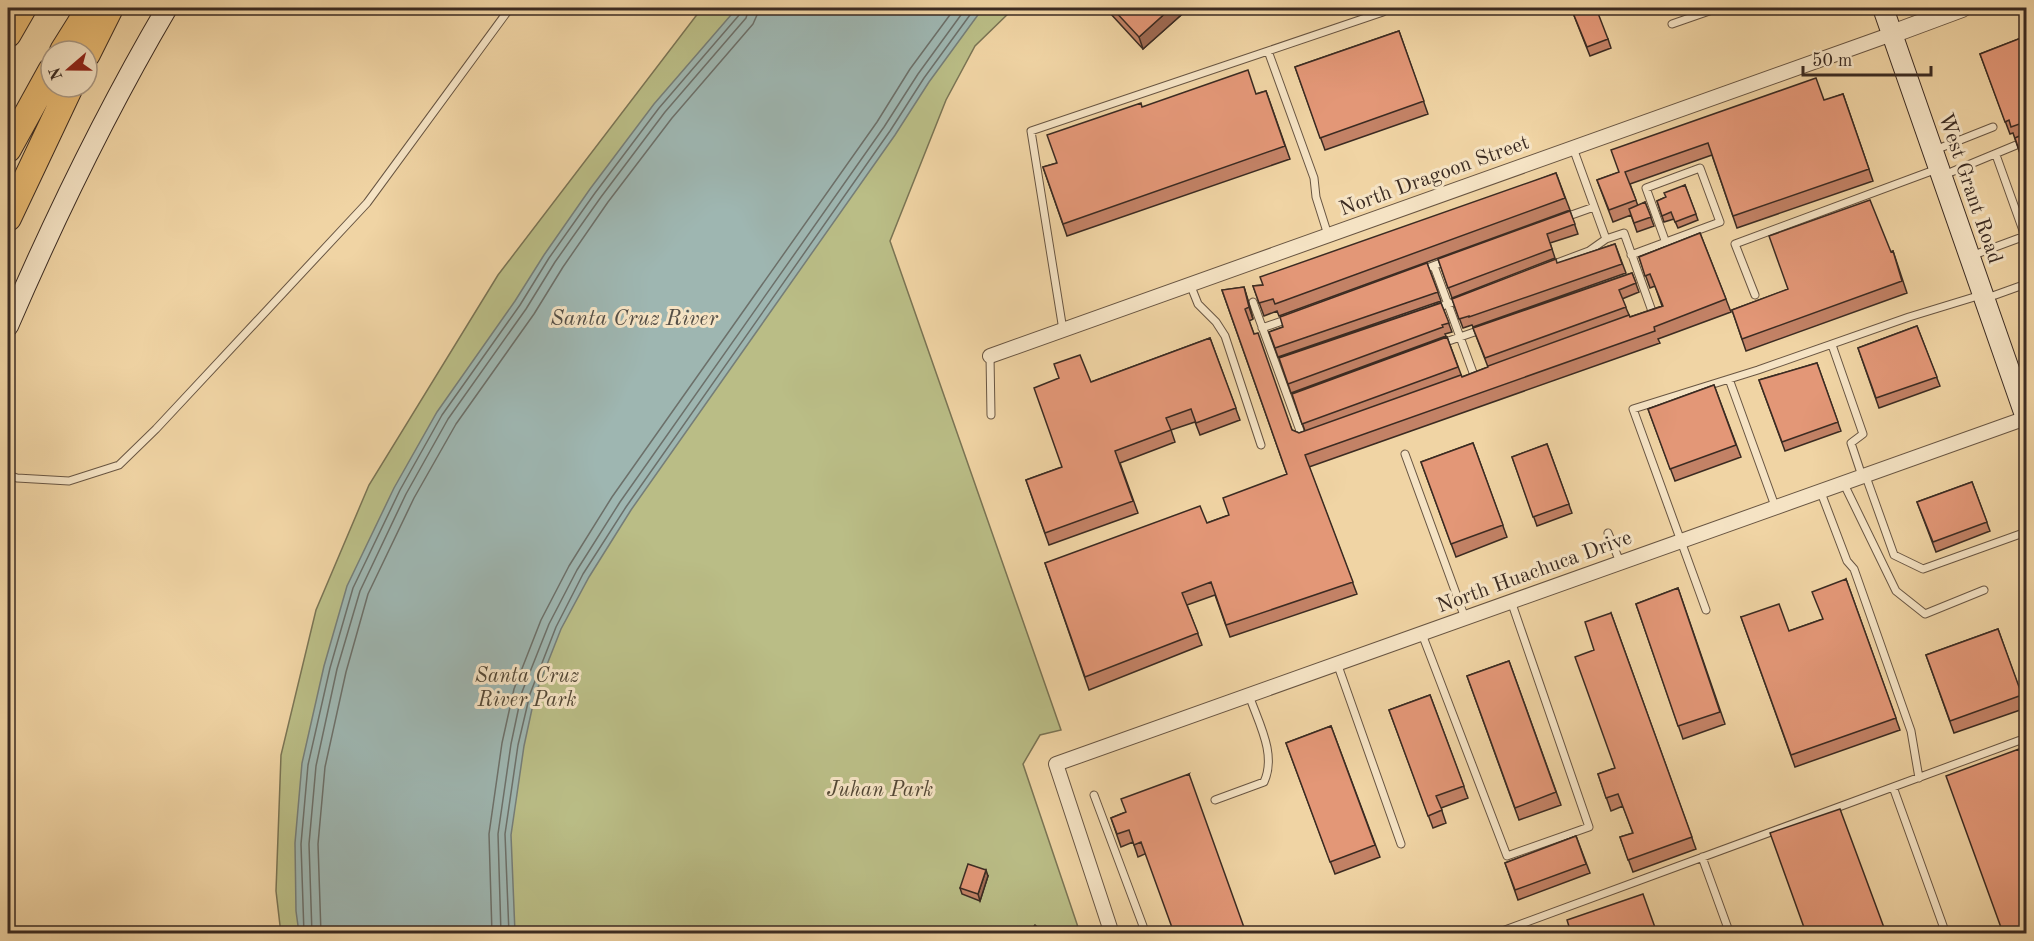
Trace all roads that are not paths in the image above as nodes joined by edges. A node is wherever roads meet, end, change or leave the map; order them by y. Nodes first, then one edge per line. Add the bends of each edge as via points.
1 (23, 8) edge
2 (90, 8) edge
3 (110, 8) edge
4 (167, 8) edge
5 (510, 8) edge
6 (1718, 8) edge
7 (1883, 8) edge
8 (1962, 8) edge
9 (1383, 12) dead end
10 (1672, 24) dead end
11 (8, 34) edge
12 (1892, 34) junction
13 (71, 39) edge
14 (94, 39) edge
15 (1268, 51) junction
16 (39, 93) edge
17 (64, 99) edge
18 (1993, 127) dead end
19 (2026, 141) edge
20 (1573, 148) junction
21 (8, 149) edge
22 (1996, 154) junction
23 (1938, 165) junction
24 (1594, 207) junction
25 (8, 218) edge
26 (1552, 222) edge
27 (1328, 235) junction
28 (1606, 239) junction
29 (1666, 243) junction
30 (1631, 255) junction
31 (1970, 256) junction
32 (1455, 258) edge
33 (1434, 266) junction
34 (1546, 267) edge
35 (1412, 273) edge
36 (1638, 274) junction
37 (1627, 278) edge
38 (1190, 284) junction
39 (2026, 284) edge
40 (1755, 295) dead end
41 (1470, 296) edge
42 (1984, 296) junction
43 (1253, 302) edge
44 (1448, 304) junction
45 (1426, 312) edge
46 (1294, 316) edge
47 (1641, 318) edge
48 (1493, 325) edge
49 (8, 326) edge
50 (1262, 328) junction
51 (1063, 330) junction
52 (1460, 337) junction
53 (1832, 345) junction
54 (1428, 349) edge
55 (990, 356) joint
56 (1286, 361) edge
57 (1275, 364) junction
58 (1486, 374) edge
59 (1475, 378) junction
60 (1729, 379) junction
61 (1464, 382) edge
62 (1299, 396) edge
63 (1288, 400) junction
64 (991, 415) dead end
65 (2026, 418) edge
66 (1313, 436) edge
67 (1261, 444) dead end
68 (1405, 454) dead end
69 (8, 475) edge
70 (1863, 475) junction
71 (1843, 482) junction
72 (1820, 490) junction
73 (1776, 506) junction
74 (2026, 532) edge
75 (1608, 533) dead end
76 (1682, 540) junction
77 (1620, 562) junction
78 (1984, 590) dead end
79 (1511, 601) junction
80 (1706, 610) dead end
81 (1465, 618) junction
82 (1421, 633) junction
83 (1337, 663) junction
84 (1249, 695) junction
85 (2026, 738) edge
86 (1919, 778) junction
87 (1893, 787) junction
88 (1094, 795) dead end
89 (1215, 800) dead end
90 (1401, 844) dead end
91 (1702, 857) junction
92 (1512, 930) edge
93 (1112, 933) edge
94 (1146, 933) edge
95 (1494, 933) edge
96 (1730, 933) edge
97 (1946, 933) edge

1 - 11 highway
2 - 13 highway
3 - 14 highway
4 - 49 main road via 92,144
5 - 69 lane via 367,203 119,465 69,481
6 - 10 lane
7 - 12 main road, West Grant Road
8 - 12 street
9 - 15 lane
12 - 20 street, North Dragoon Street
12 - 23 main road, West Grant Road
15 - 27 lane via 1314,178
15 - 51 lane via 1031,131
16 - 21 highway
17 - 25 highway
18 - 23 lane
19 - 22 lane
20 - 24 lane
20 - 27 street, North Dragoon Street
22 - 23 lane
22 - 31 lane via 2025,236
23 - 31 main road, West Grant Road
23 - 40 lane via 1735,244
24 - 26 lane
24 - 28 lane
27 - 38 street, North Dragoon Street
28 - 30 lane via 1623,233
28 - 34 lane via 1589,251
29 - 29 lane via 1720,222 1700,168 1646,188
29 - 30 lane
30 - 36 lane
31 - 42 main road, West Grant Road
32 - 33 lane
33 - 35 lane
33 - 44 lane
36 - 37 lane
36 - 47 lane via 1653,314
38 - 51 street, North Dragoon Street
38 - 67 lane via 1198,304 1225,336
39 - 42 lane
41 - 44 lane
42 - 53 lane via 1909,317
42 - 65 main road, West Grant Road
43 - 50 lane
44 - 45 lane
44 - 52 lane
46 - 50 lane
48 - 52 lane
50 - 57 lane
51 - 55 street, North Dragoon Street
52 - 54 lane
52 - 59 lane
53 - 60 lane
53 - 70 lane via 1863,434 1851,443
55 - 64 lane
56 - 57 lane
57 - 63 lane
58 - 59 lane
59 - 61 lane
60 - 73 lane
60 - 76 lane via 1634,409
62 - 63 lane
63 - 66 lane via 1302,440
65 - 70 street, North Huachuca Drive
68 - 81 lane
70 - 71 street, North Huachuca Drive
70 - 74 lane via 1894,555 1923,569
71 - 72 street, North Huachuca Drive
71 - 78 lane via 1896,591 1917,608 1925,614
72 - 73 street, North Huachuca Drive
72 - 86 lane via 1847,561 1854,569 1911,731
73 - 76 street, North Huachuca Drive
75 - 77 lane
76 - 77 street, North Huachuca Drive
76 - 80 lane
77 - 79 street, North Huachuca Drive
79 - 81 street, North Huachuca Drive
79 - 82 lane via 1589,827 1507,856
81 - 82 street, North Huachuca Drive
82 - 83 street, North Huachuca Drive
83 - 84 street, North Huachuca Drive
83 - 90 lane
84 - 89 lane via 1269,754 1269,771 1264,782
84 - 93 street, North Huachuca Drive via 1056,764
85 - 86 lane
86 - 87 lane
87 - 91 lane
87 - 97 lane
88 - 94 lane
91 - 92 lane
91 - 96 lane
92 - 95 lane

